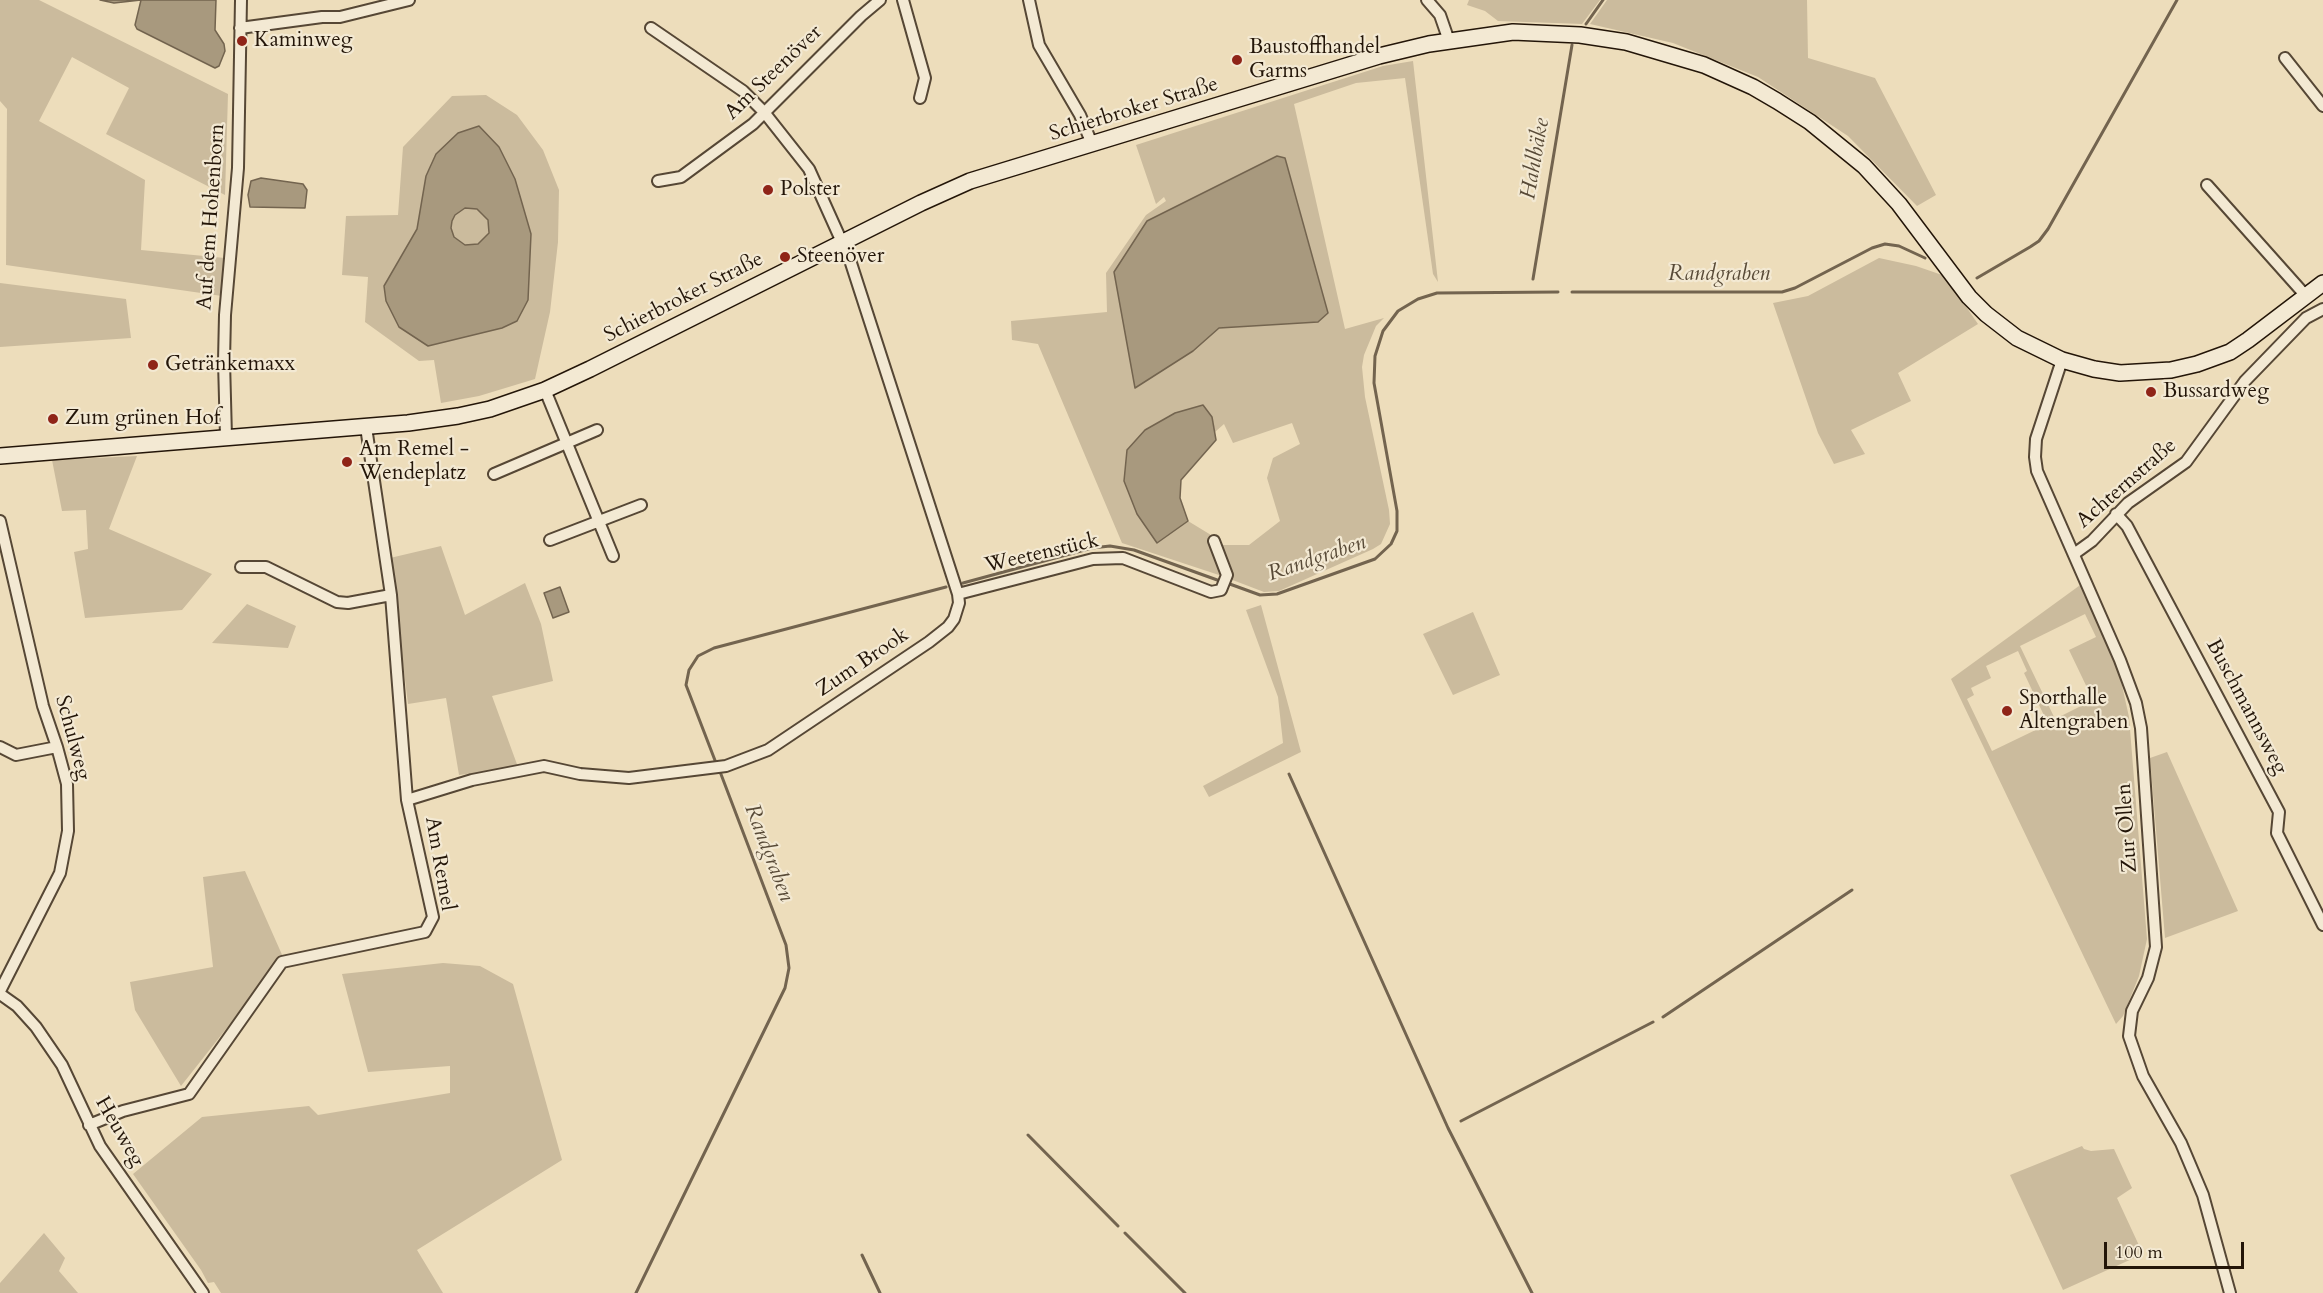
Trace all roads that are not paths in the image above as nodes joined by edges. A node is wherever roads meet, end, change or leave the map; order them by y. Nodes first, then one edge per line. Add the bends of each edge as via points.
1 (241, 0) edge
2 (409, 0) edge
3 (880, 0) edge
4 (903, 0) edge
5 (1029, 0) edge
6 (1427, 0) edge
7 (1443, 24) junction
8 (240, 28) junction
9 (651, 28) dead end
10 (1449, 40) junction
11 (1429, 44) junction
12 (2285, 58) dead end
13 (920, 98) dead end
14 (2323, 106) edge
15 (764, 112) junction
16 (1092, 144) junction
17 (658, 181) dead end
18 (2207, 185) dead end
19 (842, 242) junction
20 (2323, 283) edge
21 (2306, 296) junction
22 (2323, 309) edge
23 (2062, 360) junction
24 (545, 390) junction
25 (366, 427) junction
26 (597, 430) dead end
27 (226, 437) junction
28 (566, 443) junction
29 (0, 456) edge
30 (494, 474) dead end
31 (641, 505) dead end
32 (2116, 514) junction
33 (0, 521) edge
34 (599, 522) junction
35 (550, 540) dead end
36 (1214, 541) dead end
37 (2074, 554) junction
38 (613, 556) dead end
39 (241, 567) dead end
40 (6, 572) edge
41 (958, 594) junction
42 (391, 595) junction
43 (0, 747) edge
44 (57, 747) junction
45 (407, 800) junction
46 (2323, 925) edge
47 (0, 993) edge
48 (89, 1125) junction
49 (203, 1293) edge
50 (2230, 1293) edge

1 - 8 street, Auf dem Hohenborn
2 - 8 street via 340,17
3 - 15 street, Am Steenöver
4 - 13 street via 925,78
5 - 16 street via 1039,45 1080,115
6 - 7 street
7 - 10 street
7 - 11 street
8 - 27 street, Auf dem Hohenborn via 238,168 224,350
9 - 15 street via 743,91
10 - 11 main road, Schierbroker Straße
10 - 23 main road, Schierbroker Straße via 1513,32 1626,42 1688,59 1753,87 1810,122 1864,166 1986,314 2017,338
11 - 16 main road, Schierbroker Straße
12 - 14 street
15 - 17 street, Am Steenöver via 681,177
15 - 19 street via 809,169
16 - 19 main road, Schierbroker Straße via 970,181
18 - 21 street
19 - 24 main road, Schierbroker Straße
19 - 41 street
20 - 21 main road, Schierbroker Straße
21 - 23 main road, Schierbroker Straße via 2230,352 2185,368 2121,372
22 - 32 street, Achternstraße via 2306,318 2245,381 2186,462
23 - 37 street, Zur Ollen via 2036,439 2035,457 2037,471
24 - 25 main road, Schierbroker Straße via 458,416
24 - 28 street
25 - 27 main road, Schierbroker Straße
25 - 42 street, Am Remel
26 - 28 street
27 - 29 main road, Schierbroker Straße
28 - 30 street
28 - 34 street
31 - 34 street
32 - 37 street, Achternstraße
32 - 46 street, Buschmannsweg via 2127,525 2279,812 2277,833
33 - 40 street, Schulweg
34 - 35 street
34 - 38 street
36 - 41 street, Weetenstück via 1227,575 1221,590 1211,591 1123,558 1093,559
37 - 50 street, Zur Ollen via 2120,660 2141,728 2156,947 2148,978 2132,1011 2129,1036 2144,1076 2181,1143 2203,1195
39 - 42 street via 266,567 336,602
40 - 44 street, Schulweg
41 - 45 street, Zum Brook via 959,603 948,627 768,750 709,769 629,778 544,766 472,780
42 - 45 street, Am Remel
43 - 44 street via 16,755
44 - 47 street, Schulweg via 67,784 66,851 60,873
45 - 48 street, Am Remel via 433,917 425,932 282,962 189,1094 123,1111
47 - 48 street, Heuweg via 36,1027 62,1065
48 - 49 street, Heuweg via 106,1156

